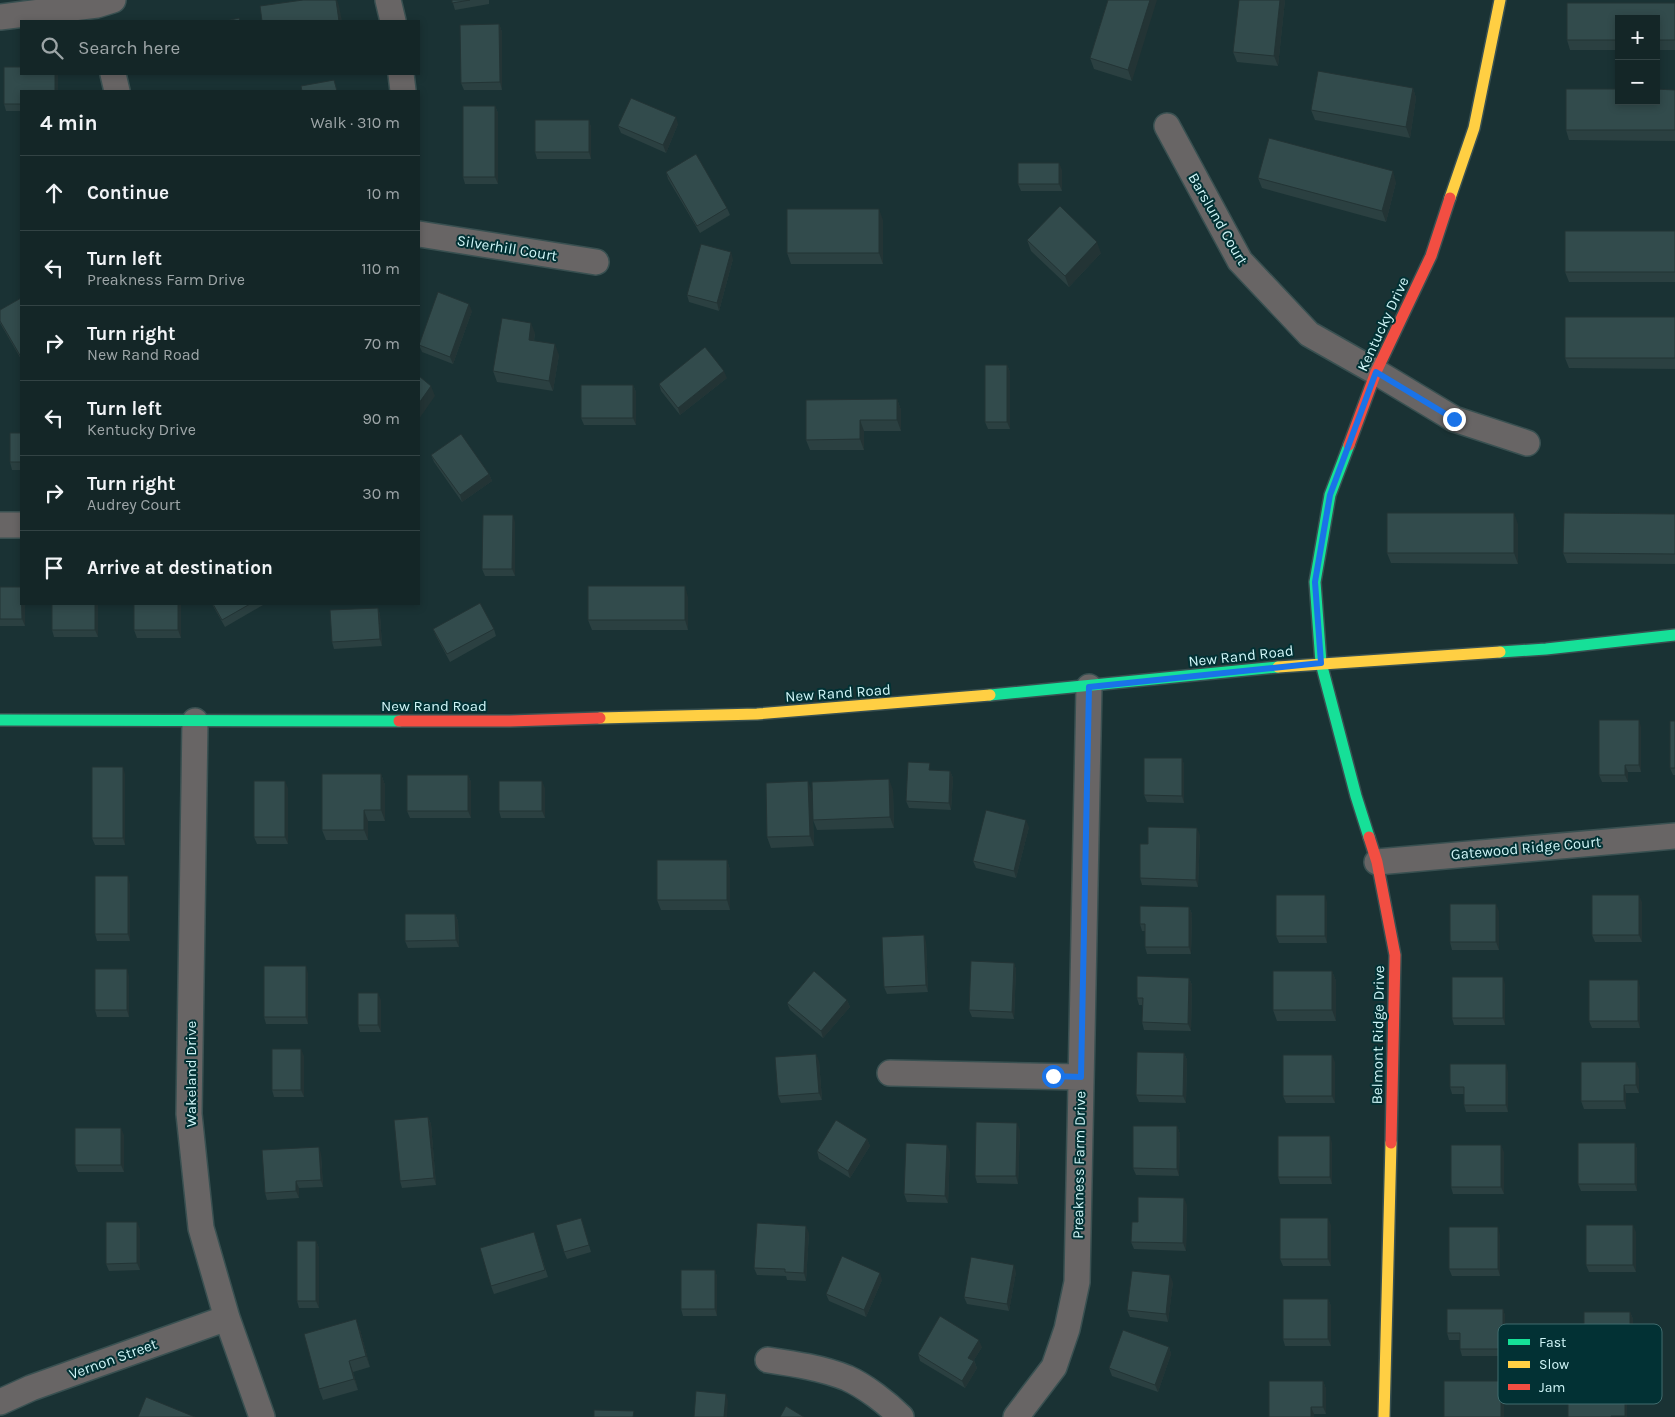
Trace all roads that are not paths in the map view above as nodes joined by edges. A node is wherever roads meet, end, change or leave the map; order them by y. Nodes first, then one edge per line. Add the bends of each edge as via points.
1 (388, 0) edge
2 (1500, 0) edge
3 (103, 9) edge
4 (0, 17) edge
5 (393, 20) edge
6 (113, 75) edge
7 (401, 75) edge
8 (117, 90) edge
9 (403, 90) edge
10 (1168, 126) dead end
11 (420, 234) edge
12 (596, 262) dead end
13 (1376, 372) junction
14 (1527, 443) dead end
15 (0, 524) edge
16 (20, 525) edge
17 (1675, 635) edge
18 (1321, 663) junction
19 (1089, 687) junction
20 (0, 720) edge
21 (194, 721) junction
22 (1675, 836) edge
23 (1377, 862) junction
24 (890, 1073) dead end
25 (1081, 1077) junction
26 (227, 1318) junction
27 (768, 1360) dead end
28 (0, 1402) edge
29 (262, 1417) edge
30 (901, 1417) edge
31 (1016, 1417) edge
32 (1384, 1417) edge

1 - 5 street
2 - 13 street, Kentucky Drive via 1474,128 1431,256
3 - 4 street
6 - 8 street
7 - 9 street
10 - 13 street, Barslund Court via 1240,261 1309,334
11 - 12 street, Silverhill Court
13 - 14 street, Barslund Court via 1454,419
13 - 18 street, Kentucky Drive via 1330,495 1315,582
15 - 16 street
17 - 18 street, New Rand Road via 1546,649
18 - 19 street, New Rand Road
18 - 23 street, Belmont Ridge Drive
19 - 21 street, New Rand Road via 757,714 510,720
19 - 25 street, Preakness Farm Drive
20 - 21 street, New Rand Road
21 - 26 street, Wakeland Drive via 189,1114 201,1228
22 - 23 street, Gatewood Ridge Court
23 - 32 street, Belmont Ridge Drive via 1395,955
24 - 25 street
25 - 31 street, Preakness Farm Drive via 1077,1282 1067,1329 1054,1367
26 - 28 street, Vernon Street
26 - 29 street, Wakeland Drive
27 - 30 street via 818,1369 849,1379 888,1404

